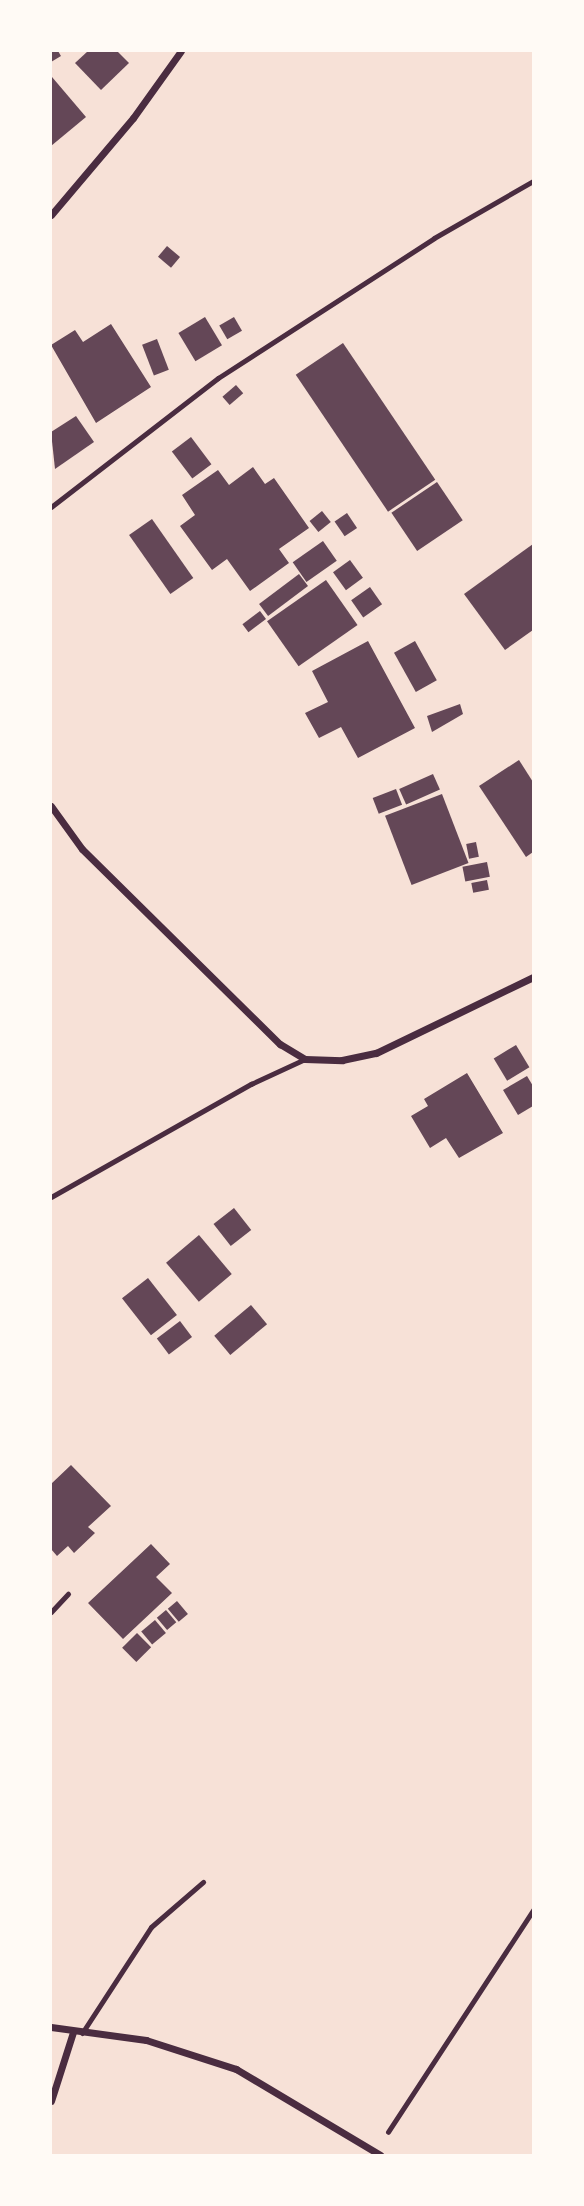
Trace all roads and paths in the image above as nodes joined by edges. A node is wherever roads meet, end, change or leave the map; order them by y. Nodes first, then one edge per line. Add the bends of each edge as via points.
1 (181, 51) edge
2 (533, 181) edge
3 (51, 215) edge
4 (51, 508) edge
5 (51, 806) edge
6 (533, 977) edge
7 (305, 1059) junction
8 (51, 1197) edge
9 (68, 1594) dead end
10 (51, 1612) edge
11 (204, 1882) dead end
12 (533, 1910) edge
13 (51, 2027) edge
14 (73, 2032) junction
15 (82, 2033) junction
16 (51, 2101) edge
17 (376, 2153) edge

1 - 3 street via 133,118
2 - 4 lane via 435,238 218,378
5 - 7 street via 82,849 281,1044
6 - 7 street via 376,1053 342,1060
7 - 8 lane via 251,1084
9 - 10 lane
11 - 15 lane via 151,1927
12 - 17 path
13 - 14 street
14 - 15 street
14 - 16 street
15 - 17 street via 146,2040 236,2069

